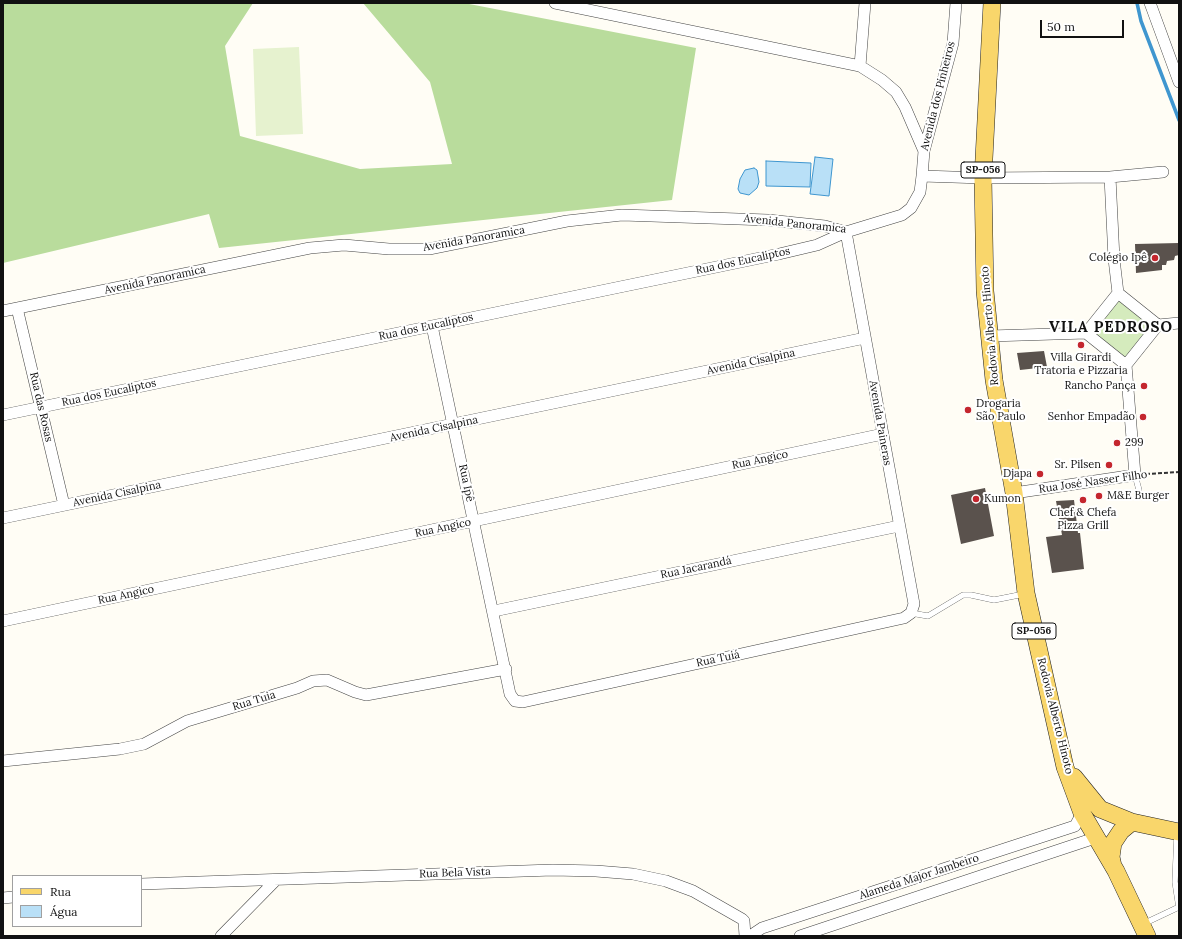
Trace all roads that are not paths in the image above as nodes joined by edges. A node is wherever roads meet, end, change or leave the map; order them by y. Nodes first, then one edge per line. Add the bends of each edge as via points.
1 (557, 3) edge
2 (865, 3) edge
3 (956, 3) edge
4 (992, 3) edge
5 (1150, 3) edge
6 (860, 66) junction
7 (1179, 82) edge
8 (924, 151) junction
9 (1163, 172) dead end
10 (922, 176) junction
11 (1110, 176) junction
12 (983, 178) junction
13 (846, 232) junction
14 (1118, 293) junction
15 (17, 308) junction
16 (3, 311) edge
17 (1179, 323) edge
18 (1158, 325) junction
19 (432, 326) junction
20 (1086, 333) junction
21 (990, 336) junction
22 (865, 338) junction
23 (1126, 365) junction
24 (41, 407) junction
25 (3, 415) edge
26 (453, 425) junction
27 (883, 434) junction
28 (1135, 475) junction
29 (1139, 490) dead end
30 (1014, 493) junction
31 (64, 505) junction
32 (3, 518) edge
33 (474, 521) junction
34 (899, 526) junction
35 (1026, 593) junction
36 (494, 611) junction
37 (911, 613) junction
38 (3, 621) edge
39 (506, 669) junction
40 (523, 702) joint
41 (3, 761) edge
42 (1065, 767) junction
43 (1100, 809) junction
44 (1082, 813) junction
45 (1132, 822) junction
46 (1178, 832) edge
47 (1095, 838) junction
48 (1010, 848) junction
49 (1015, 865) junction
50 (1116, 871) junction
51 (276, 880) junction
52 (142, 884) edge
53 (1178, 898) edge
54 (1179, 907) edge
55 (1145, 930) edge
56 (220, 936) edge
57 (745, 936) edge
58 (750, 936) edge
59 (800, 936) edge

1 - 6 street
2 - 6 street
3 - 8 street, Avenida dos Pinheiros via 953,43
4 - 12 main road, Rodovia Alberto Hinoto / SP-056
5 - 7 street
6 - 8 street via 896,92
8 - 10 street, Avenida dos Pinheiros
9 - 11 street
10 - 12 street
10 - 13 street, Avenida Panoramica via 920,192 911,208 902,215
11 - 12 street
11 - 14 street
12 - 21 main road, Rodovia Alberto Hinoto / SP-056 via 985,291
13 - 15 street, Avenida Panoramica via 825,226 768,220 622,215 567,221 429,249 344,245 310,248
13 - 19 street, Rua dos Eucaliptos via 817,245
13 - 22 street, Avenida Paineras
14 - 18 street
14 - 20 street
15 - 16 street, Avenida Panoramica
15 - 24 street, Rua das Rosas
17 - 18 street
18 - 23 street
19 - 24 street, Rua dos Eucaliptos
19 - 26 street, Rua Ipê
20 - 21 street
20 - 23 street
21 - 30 main road, Rodovia Alberto Hinoto / SP-056 via 994,380
22 - 26 street, Avenida Cisalpina
22 - 27 street, Avenida Paineras
23 - 28 street
24 - 25 street, Rua dos Eucaliptos
24 - 31 street, Rua das Rosas
26 - 31 street, Avenida Cisalpina
26 - 33 street, Rua Ipê
27 - 33 street, Rua Angico
27 - 34 street, Avenida Paineras
28 - 29 lane
28 - 30 street, Rua José Nasser Filho
30 - 35 main road, Rodovia Alberto Hinoto / SP-056
31 - 32 street, Avenida Cisalpina
33 - 36 street, Rua Ipê
33 - 38 street, Rua Angico
34 - 36 street, Rua Jacarandá
34 - 37 street, Avenida Paineras via 914,604
35 - 37 lane via 994,600 963,595 928,616
35 - 42 main road, Rodovia Alberto Hinoto / SP-056
36 - 39 street, Rua Ipê
37 - 40 street, Rua Tuiá via 904,618
39 - 40 street, Rua Ipê via 510,694 515,701
39 - 41 street, Rua Tuia via 366,695 327,680 312,681 297,688 187,721 144,744 120,749
42 - 43 main road
42 - 44 main road, Rodovia Alberto Hinoto / SP-056
43 - 44 main road
43 - 45 main road
44 - 47 main road, Rodovia Alberto Hinoto / SP-056
44 - 48 street, Alameda Major Jambeiro via 1075,826
45 - 46 main road
45 - 50 main road via 1121,831 1113,843 1111,857
46 - 53 lane via 1175,866
47 - 49 street, Alameda Major Jambeiro
47 - 50 main road, Rodovia Alberto Hinoto / SP-056
48 - 49 street
48 - 58 street, Alameda Major Jambeiro via 762,928
49 - 59 street, Alameda Major Jambeiro
50 - 55 main road, Rodovia Alberto Hinoto / SP-056
51 - 52 street, Rua Bela Vista
51 - 56 street
51 - 57 street, Rua Bela Vista via 553,870 633,874 666,881 692,891 742,918
53 - 54 lane
54 - 55 lane

